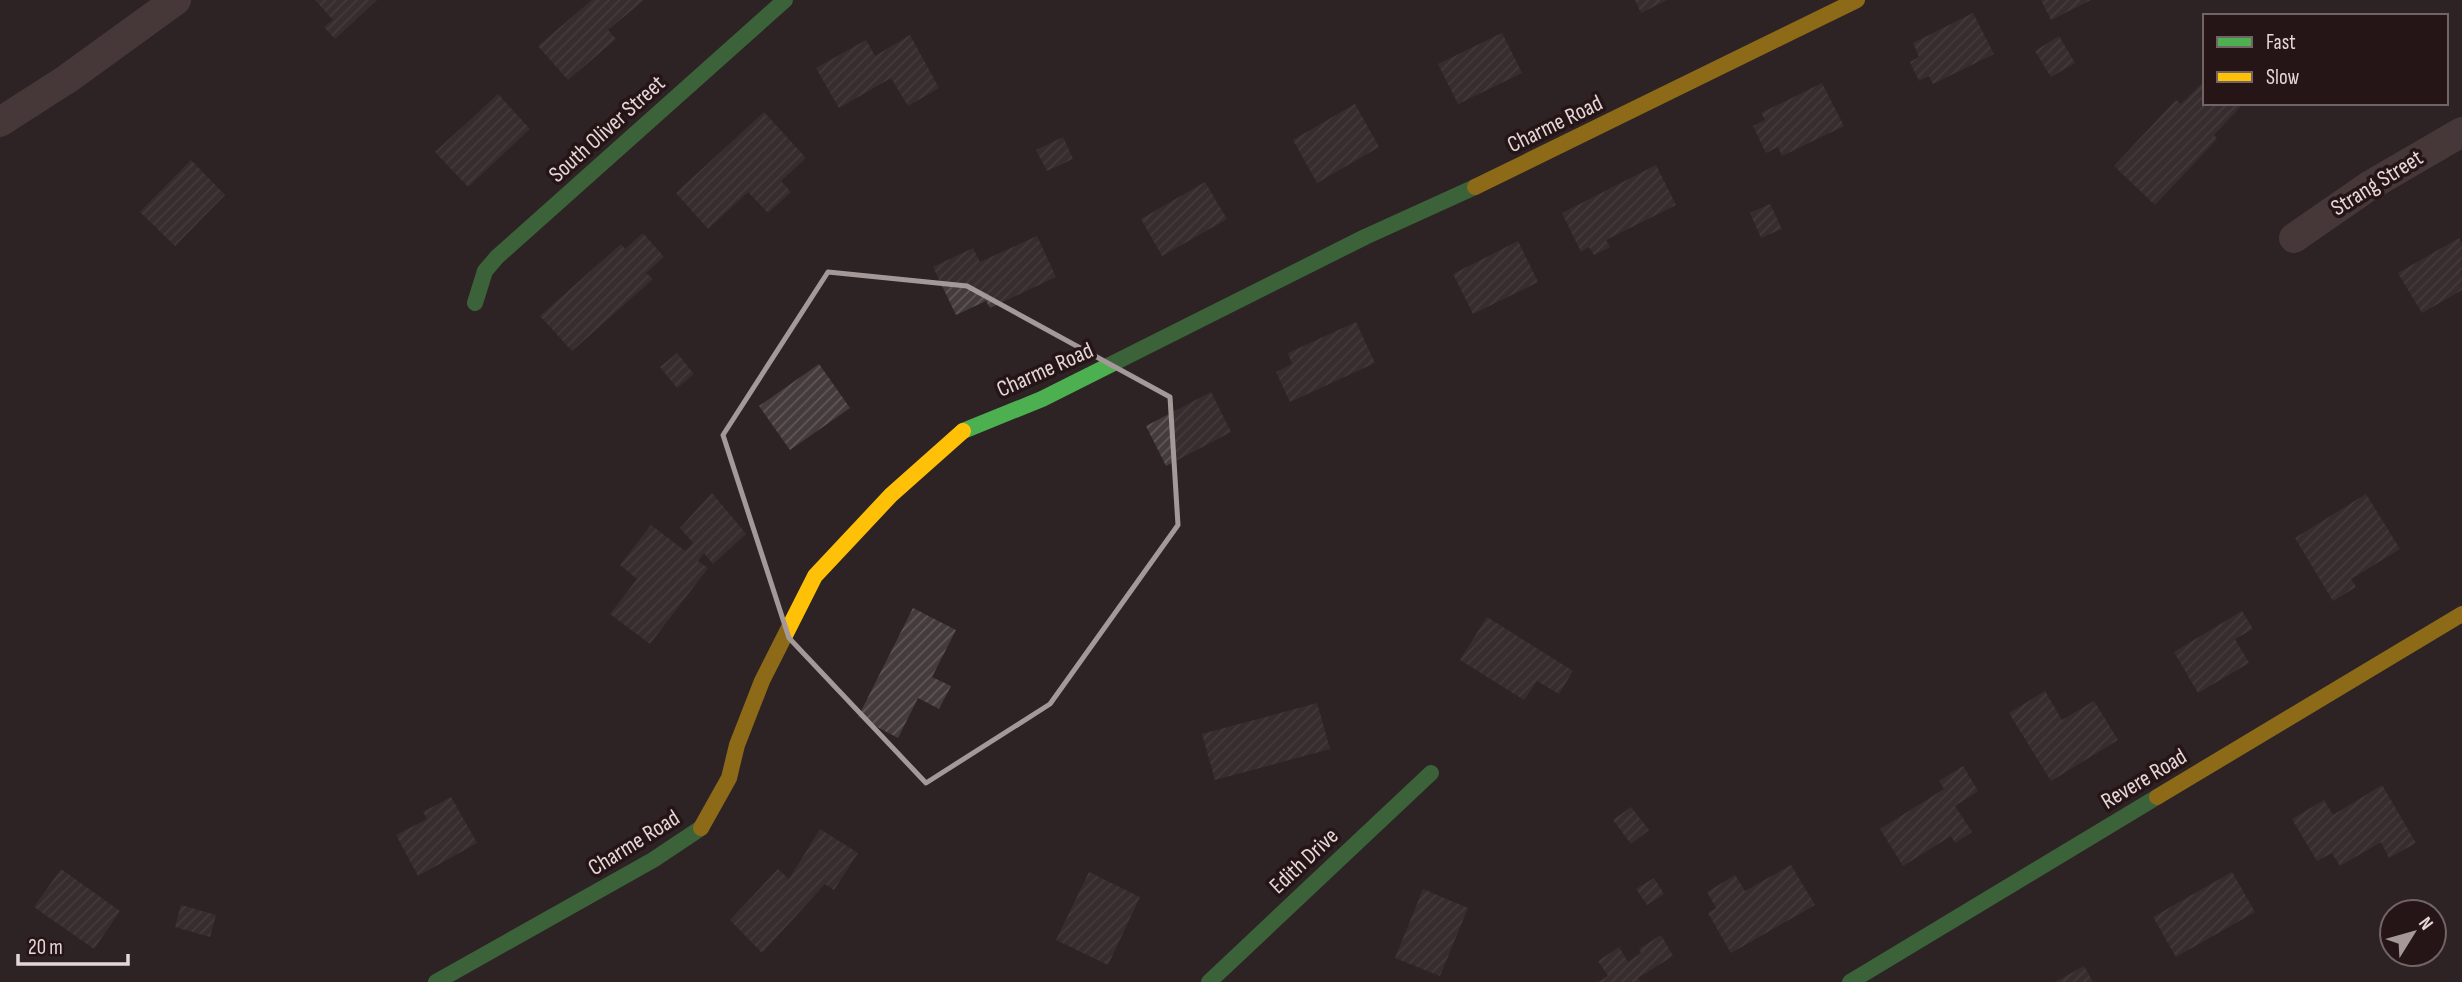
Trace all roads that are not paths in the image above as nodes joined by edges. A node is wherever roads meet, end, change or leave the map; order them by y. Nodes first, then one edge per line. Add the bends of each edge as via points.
1 (176, 0) edge
2 (785, 0) edge
3 (1857, 0) edge
4 (0, 122) edge
5 (2462, 132) edge
6 (2294, 238) dead end
7 (475, 303) dead end
8 (2462, 614) edge
9 (1431, 773) dead end
10 (436, 982) edge
11 (1209, 982) edge
12 (1850, 982) edge

1 - 4 street
2 - 7 street, South Oliver Street via 497,257 485,271
3 - 10 street, Charme Road via 1064,388 967,428 891,495 815,576 762,681 729,778 700,829
5 - 6 street, Strang Street via 2368,186
8 - 12 street, Revere Road
9 - 11 street, Edith Drive

